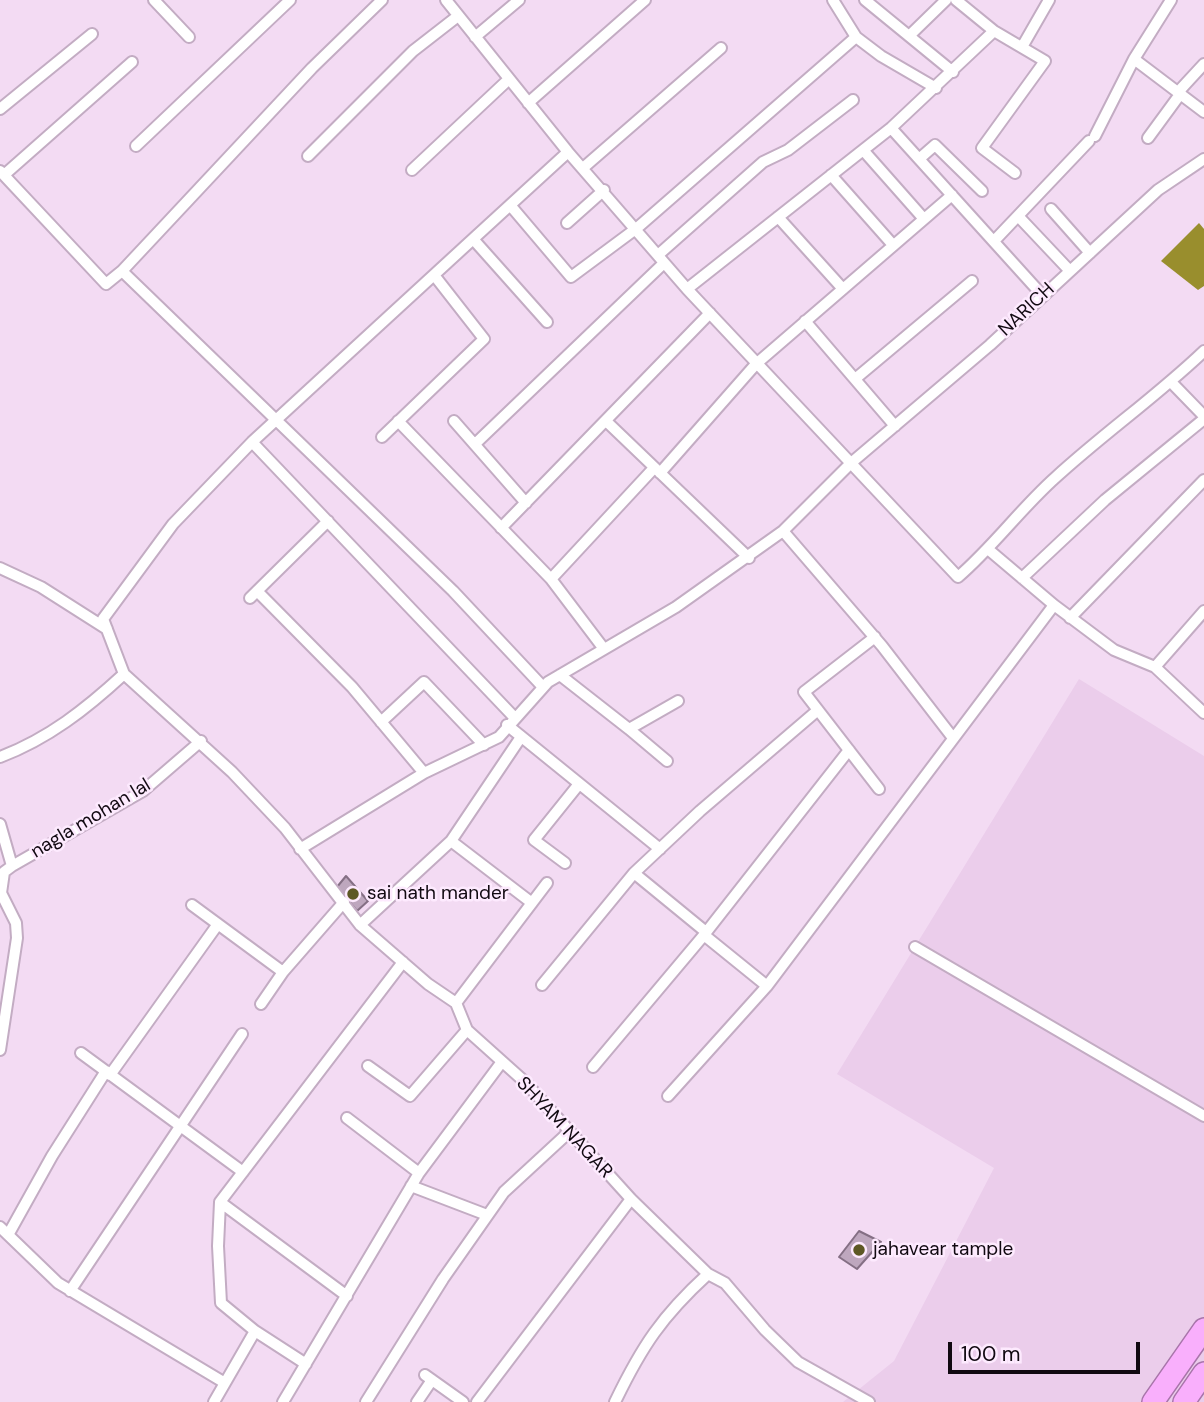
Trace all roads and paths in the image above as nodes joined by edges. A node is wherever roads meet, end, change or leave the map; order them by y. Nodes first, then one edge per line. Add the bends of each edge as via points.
1 (154, 0) edge
2 (290, 0) edge
3 (382, 0) edge
4 (446, 0) edge
5 (519, 0) edge
6 (645, 0) edge
7 (832, 0) edge
8 (864, 0) edge
9 (946, 0) edge
10 (956, 0) edge
11 (1049, 0) edge
12 (1171, 0) edge
13 (458, 16) junction
14 (994, 31) junction
15 (92, 34) dead end
16 (909, 36) junction
17 (188, 37) dead end
18 (475, 37) junction
19 (856, 37) junction
20 (1022, 47) junction
21 (721, 48) dead end
22 (1135, 59) junction
23 (132, 62) dead end
24 (1204, 64) edge
25 (953, 72) junction
26 (509, 79) junction
27 (936, 88) junction
28 (1180, 92) junction
29 (853, 100) dead end
30 (528, 103) junction
31 (0, 109) edge
32 (1204, 112) edge
33 (891, 128) junction
34 (1148, 138) dead end
35 (136, 146) dead end
36 (863, 150) junction
37 (568, 152) junction
38 (308, 156) dead end
39 (919, 159) junction
40 (1204, 159) edge
41 (583, 168) junction
42 (412, 170) dead end
43 (2, 173) edge
44 (1015, 173) dead end
45 (831, 175) junction
46 (604, 190) junction
47 (982, 191) dead end
48 (952, 195) junction
49 (510, 205) junction
50 (1051, 209) dead end
51 (1018, 216) junction
52 (779, 217) junction
53 (924, 219) junction
54 (567, 223) dead end
55 (637, 229) junction
56 (473, 239) junction
57 (994, 242) junction
58 (893, 245) junction
59 (1090, 253) junction
60 (661, 259) junction
61 (122, 271) junction
62 (1070, 271) junction
63 (434, 275) junction
64 (972, 281) dead end
65 (687, 289) junction
66 (843, 289) junction
67 (1043, 296) junction
68 (710, 313) junction
69 (805, 321) junction
70 (547, 322) dead end
71 (1204, 351) edge
72 (756, 364) junction
73 (855, 379) junction
74 (1171, 382) junction
75 (1204, 417) edge
76 (277, 420) junction
77 (398, 421) junction
78 (454, 421) dead end
79 (606, 421) junction
80 (895, 426) junction
81 (382, 437) dead end
82 (252, 442) junction
83 (475, 444) junction
84 (851, 463) junction
85 (657, 470) junction
86 (1204, 480) edge
87 (526, 503) junction
88 (328, 521) junction
89 (501, 528) junction
90 (783, 531) junction
91 (989, 550) junction
92 (749, 558) junction
93 (0, 568) edge
94 (1022, 578) junction
95 (551, 579) junction
96 (1054, 605) junction
97 (1204, 611) edge
98 (1070, 618) junction
99 (107, 629) junction
100 (875, 637) junction
101 (604, 649) junction
102 (1155, 667) junction
103 (124, 674) junction
104 (560, 675) junction
105 (544, 687) junction
106 (678, 701) dead end
107 (818, 710) junction
108 (1204, 713) edge
109 (511, 721) junction
110 (382, 722) junction
111 (629, 729) junction
112 (522, 737) junction
113 (953, 738) junction
114 (201, 741) junction
115 (484, 745) junction
116 (849, 750) junction
117 (0, 757) edge
118 (667, 761) dead end
119 (425, 773) junction
120 (579, 784) junction
121 (879, 789) dead end
122 (0, 824) edge
123 (451, 841) junction
124 (300, 849) junction
125 (660, 849) junction
126 (565, 863) dead end
127 (12, 866) junction
128 (634, 873) junction
129 (547, 883) dead end
130 (344, 902) junction
131 (532, 903) junction
132 (192, 905) dead end
133 (218, 924) junction
134 (360, 925) junction
135 (705, 934) junction
136 (915, 947) dead end
137 (403, 962) junction
138 (283, 972) junction
139 (542, 985) dead end
140 (767, 986) junction
141 (456, 1003) junction
142 (261, 1004) dead end
143 (467, 1030) junction
144 (242, 1034) dead end
145 (0, 1050) edge
146 (81, 1053) dead end
147 (502, 1063) junction
148 (368, 1066) dead end
149 (593, 1067) dead end
150 (108, 1073) junction
151 (668, 1096) dead end
152 (1204, 1116) edge
153 (347, 1118) dead end
154 (181, 1126) junction
155 (568, 1133) junction
156 (243, 1172) junction
157 (419, 1173) junction
158 (411, 1186) junction
159 (631, 1199) junction
160 (220, 1202) junction
161 (487, 1215) junction
162 (4, 1231) edge
163 (708, 1274) junction
164 (70, 1291) junction
165 (347, 1296) junction
166 (1204, 1329) edge
167 (255, 1331) junction
168 (306, 1363) junction
169 (1204, 1373) edge
170 (225, 1383) junction
171 (214, 1402) edge
172 (284, 1402) edge
173 (366, 1402) edge
174 (417, 1402) edge
175 (463, 1402) edge
176 (477, 1402) edge
177 (615, 1402) edge
178 (869, 1402) edge
179 (1153, 1402) edge
180 (1184, 1402) edge

1 - 17 street
2 - 35 street
3 - 61 street
4 - 13 street
5 - 18 street
6 - 30 street
7 - 19 street
8 - 16 street
9 - 16 street
10 - 14 street
11 - 20 street
12 - 22 street
13 - 18 street
13 - 38 street via 413,51
14 - 20 street
14 - 25 street
15 - 31 street
16 - 25 street
18 - 26 street
19 - 27 street
19 - 55 street
20 - 44 street via 1045,61 982,148
21 - 41 street
22 - 28 street
22 - 51 street via 1092,138
23 - 43 street
24 - 28 street
25 - 27 street
26 - 30 street
26 - 42 street
27 - 33 street
28 - 32 street
28 - 34 street
29 - 60 street via 788,150 763,162
30 - 37 street
33 - 36 street
33 - 39 street
36 - 45 street
36 - 53 street
37 - 41 street
37 - 49 street
39 - 47 street via 935,145
39 - 48 street
40 - 59 street, NARICH via 1158,190
41 - 46 street
43 - 61 street via 106,284
45 - 52 street
45 - 58 street
46 - 54 street
46 - 55 street
48 - 53 street
48 - 57 street
49 - 55 street via 572,277
49 - 56 street
50 - 59 street
51 - 57 street
51 - 62 street
52 - 65 street
52 - 66 street
53 - 58 street
55 - 60 street
56 - 63 street
56 - 70 street
57 - 67 street
58 - 66 street
59 - 62 street, NARICH
60 - 65 street
60 - 83 street
61 - 76 street
62 - 67 street, NARICH
63 - 76 street
63 - 77 street via 484,338
64 - 73 street
65 - 68 street
66 - 69 street
67 - 80 street, NARICH
68 - 72 street
68 - 79 street
69 - 72 street
69 - 73 street
71 - 74 street
72 - 84 street
72 - 85 street
73 - 80 street
74 - 75 street
74 - 91 street via 1053,480
75 - 94 street
76 - 82 street
76 - 105 street via 453,591
77 - 81 street
77 - 89 street
78 - 83 street
79 - 85 street
79 - 87 street
80 - 84 street, NARICH
82 - 88 street
82 - 99 street via 173,524 103,619
83 - 87 street
84 - 90 street, NARICH
84 - 91 street via 958,578
85 - 92 street
85 - 95 street
86 - 98 street
87 - 89 street
88 - 109 street
88 - 110 street via 253,594 352,687
89 - 95 street
90 - 92 street, NARICH
90 - 100 street
91 - 94 street
92 - 101 street, NARICH
93 - 99 street via 41,587
94 - 96 street
95 - 101 street
96 - 98 street
96 - 113 street
97 - 102 street
98 - 102 street via 1114,650
99 - 103 street
100 - 107 street via 804,692
100 - 113 street
101 - 104 street, NARICH
102 - 108 street
103 - 114 street
103 - 117 street via 55,730
104 - 105 street, NARICH
104 - 111 street
105 - 109 street, NARICH
106 - 111 street
107 - 116 street
107 - 125 street
109 - 112 street
109 - 115 street, NARICH via 499,737
110 - 115 street via 424,682
110 - 119 street
111 - 118 street
112 - 120 street
112 - 123 street
113 - 140 street
114 - 124 street
114 - 127 street, nagla mohan lal via 143,791
115 - 119 street, NARICH
116 - 121 street
116 - 135 street
119 - 124 street, NARICH
120 - 125 street
120 - 126 street via 534,840
122 - 127 street, nagla mohan lal
123 - 131 street
123 - 134 street
124 - 130 street
125 - 128 street
127 - 145 street via 4,872 1,893 16,923 17,938
128 - 135 street
128 - 139 street
129 - 131 street
130 - 134 street
130 - 138 street
131 - 141 street
132 - 133 street
133 - 138 street
133 - 150 street
134 - 137 street
135 - 140 street
135 - 149 street
136 - 152 street
137 - 141 street
137 - 156 street
138 - 142 street
140 - 151 street
141 - 143 street, SHYAM NAGAR
143 - 147 street, SHYAM NAGAR
143 - 148 street via 410,1096
144 - 154 street
146 - 150 street
147 - 155 street, SHYAM NAGAR via 525,1082
147 - 157 street
150 - 154 street
150 - 162 street
153 - 157 street
154 - 156 street
154 - 164 street
155 - 159 street, SHYAM NAGAR
155 - 161 street via 504,1192
156 - 160 street
157 - 158 street
158 - 161 street
158 - 165 street
159 - 163 street, SHYAM NAGAR
159 - 176 street
160 - 165 street
160 - 167 street via 221,1303
161 - 173 street
162 - 164 street
163 - 177 street via 670,1309 640,1351
163 - 178 street, SHYAM NAGAR via 725,1283 798,1362
164 - 170 street
165 - 168 street
166 - 179 highway
167 - 168 street
167 - 170 street
168 - 172 street
169 - 180 highway
170 - 171 street
174 - 175 street via 429,1378

